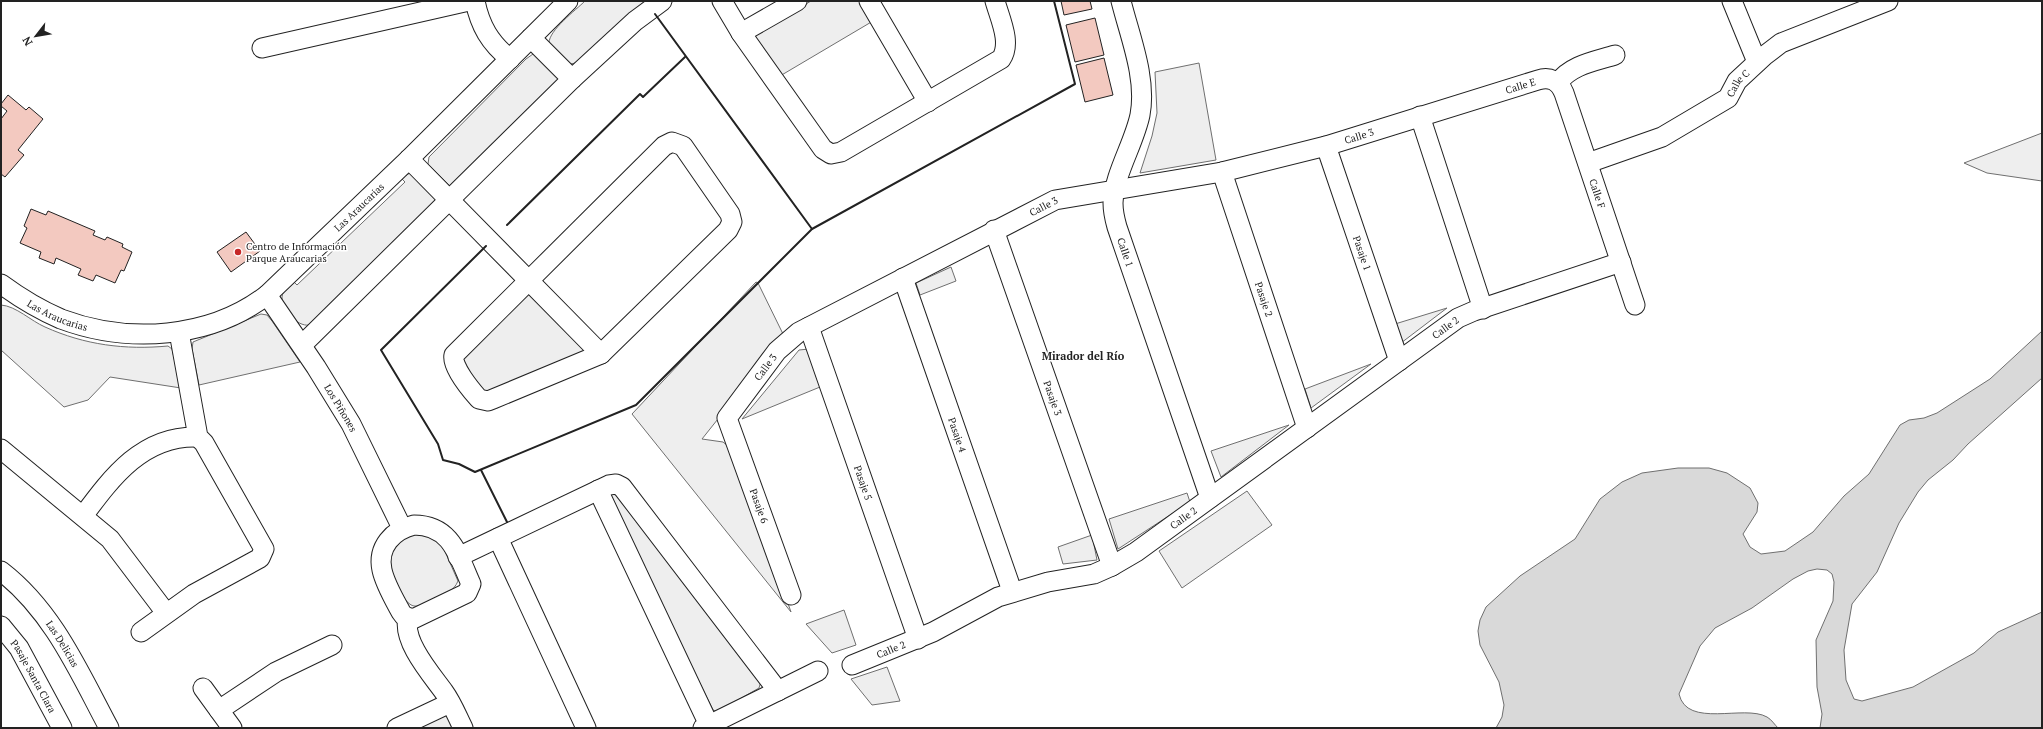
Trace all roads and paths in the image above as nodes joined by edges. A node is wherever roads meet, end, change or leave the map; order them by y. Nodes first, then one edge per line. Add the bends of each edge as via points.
1 (470, 1) edge
2 (474, 1) edge
3 (568, 1) edge
4 (662, 1) edge
5 (722, 1) edge
6 (797, 1) edge
7 (869, 1) edge
8 (995, 1) edge
9 (1121, 1) edge
10 (1732, 1) edge
11 (1888, 1) edge
12 (741, 33) junction
13 (531, 38) junction
14 (262, 48) dead end
15 (1615, 55) dead end
16 (510, 59) junction
17 (1757, 62) junction
18 (572, 79) junction
19 (1558, 83) junction
20 (928, 102) junction
21 (1420, 116) junction
22 (1326, 146) junction
23 (409, 159) junction
24 (1588, 163) junction
25 (1222, 172) junction
26 (1116, 189) junction
27 (451, 201) junction
28 (994, 230) junction
29 (1621, 262) junction
30 (903, 278) junction
31 (529, 280) junction
32 (1, 284) edge
33 (267, 295) junction
34 (1635, 305) dead end
35 (1483, 309) junction
36 (809, 327) junction
37 (179, 332) junction
38 (302, 345) junction
39 (601, 354) junction
40 (1399, 361) junction
41 (727, 418) joint
42 (1307, 428) junction
43 (198, 437) junction
44 (1, 449) edge
45 (598, 490) junction
46 (1210, 498) junction
47 (83, 516) junction
48 (402, 528) junction
49 (498, 538) junction
50 (458, 557) junction
51 (1112, 566) junction
52 (1, 571) edge
53 (1012, 591) junction
54 (791, 595) dead end
55 (166, 614) junction
56 (408, 618) junction
57 (1, 626) edge
58 (141, 632) dead end
59 (918, 639) junction
60 (332, 645) dead end
61 (852, 665) dead end
62 (818, 671) dead end
63 (203, 688) dead end
64 (778, 691) junction
65 (450, 703) junction
66 (219, 710) junction
67 (706, 726) edge
68 (62, 728) edge
69 (109, 728) edge
70 (232, 728) edge
71 (397, 728) edge
72 (463, 728) edge
73 (586, 728) edge

1 - 14 street
2 - 16 street via 484,30 499,50
3 - 13 street, Las Araucarias
4 - 18 street via 635,21
5 - 12 street
6 - 12 street
7 - 20 street
8 - 20 street via 1006,42 1005,54 996,62
9 - 26 street, Calle 1 via 1138,70 1142,101
10 - 17 street
11 - 17 street, Calle C via 1792,38
12 - 20 street via 823,149 831,154 842,152
13 - 16 street, Las Araucarias
13 - 18 street
15 - 19 street via 1574,69
16 - 23 street, Las Araucarias
17 - 24 street, Calle C via 1737,81 1728,98 1676,130 1648,143
18 - 27 street
19 - 21 street, Calle E via 1543,78
19 - 24 street, Calle F via 1564,93
21 - 22 street, Calle 3
21 - 35 street
22 - 25 street, Calle 3
22 - 40 street, Pasaje 1
23 - 27 street
23 - 33 street, Las Araucarias
24 - 29 street, Calle F
25 - 26 street, Calle 3
25 - 42 street, Pasaje 2
26 - 28 street, Calle 3 via 1055,200
26 - 46 street, Calle 1 via 1114,214 1120,240
27 - 31 street
27 - 38 street
28 - 30 street, Calle 3
28 - 51 street, Pasaje 3
29 - 34 street, Calle F
29 - 35 street
30 - 36 street, Calle 3
30 - 53 street, Pasaje 4
31 - 39 street
31 - 39 street via 454,355 455,367 476,395 483,400 493,399
31 - 39 street via 664,146 672,142 683,146 730,214 731,226
32 - 37 street, Las Araucarias via 30,304 75,323 125,333
33 - 37 street, Las Araucarias via 225,319
33 - 38 street, Los Piñones
35 - 40 street, Calle 2 via 1450,323
36 - 41 street, Calle 3 via 780,348
36 - 59 street, Pasaje 5
37 - 43 street
38 - 48 street, Los Piñones via 351,424
40 - 42 street, Calle 2
41 - 54 street, Pasaje 6
42 - 46 street, Calle 2
43 - 47 street via 166,442 139,454 115,474
43 - 55 street via 204,443 263,544 263,554 256,561 194,594
44 - 47 street
45 - 49 street
45 - 64 street via 613,484 622,487
45 - 67 street
46 - 51 street, Calle 2 via 1136,552
47 - 55 street via 110,538
48 - 50 street via 420,525 439,530 449,540
48 - 56 street via 388,541 382,552 381,564 384,578 401,612
49 - 50 street
49 - 73 street
50 - 56 street via 471,584 469,591 417,617
51 - 53 street, Calle 2 via 1094,574
52 - 69 street, Las Delicias via 26,594 56,631
53 - 59 street, Calle 2 via 983,603
55 - 58 street
56 - 65 street via 406,626 413,645
57 - 68 street, Pasaje Santa Clara via 23,654
59 - 61 street, Calle 2
60 - 66 street via 276,672
62 - 64 street
63 - 66 street
64 - 67 street
65 - 71 street
65 - 72 street
66 - 70 street

